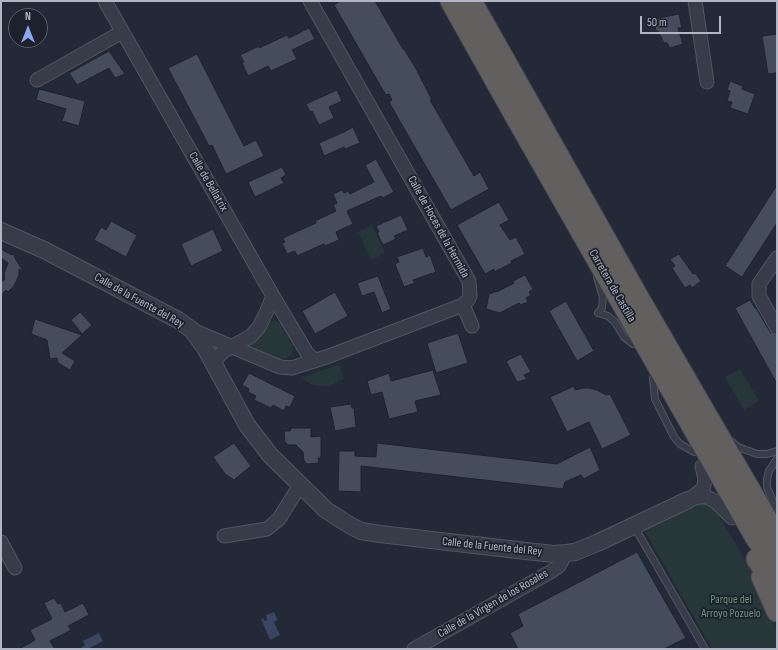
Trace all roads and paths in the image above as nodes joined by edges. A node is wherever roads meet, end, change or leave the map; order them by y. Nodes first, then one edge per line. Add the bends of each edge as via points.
1 (105, 1) edge
2 (310, 1) edge
3 (451, 1) edge
4 (471, 1) edge
5 (695, 1) edge
6 (122, 32) junction
7 (37, 80) dead end
8 (707, 82) dead end
9 (516, 117) junction
10 (1, 232) edge
11 (777, 258) edge
12 (273, 296) junction
13 (639, 299) junction
14 (463, 305) junction
15 (472, 326) dead end
16 (777, 328) edge
17 (192, 330) junction
18 (234, 349) junction
19 (315, 360) junction
20 (217, 369) junction
21 (731, 441) junction
22 (777, 451) edge
23 (698, 459) junction
24 (777, 459) edge
25 (300, 485) junction
26 (688, 500) junction
27 (777, 511) edge
28 (732, 518) junction
29 (777, 518) edge
30 (634, 526) junction
31 (224, 536) dead end
32 (777, 537) edge
33 (1, 542) edge
34 (750, 547) junction
35 (566, 553) junction
36 (15, 568) dead end
37 (777, 569) edge
38 (777, 588) edge
39 (777, 611) edge
40 (414, 649) edge
41 (705, 649) edge

1 - 6 street, Calle de Bellatrix
2 - 14 street, Calle de Hoces de la Hermida via 469,281 470,296
3 - 9 highway, Carretera de Castilla
4 - 13 highway, Carretera de Castilla
5 - 8 street
6 - 7 street
6 - 12 street, Calle de Bellatrix
9 - 23 highway via 541,176
9 - 37 highway, Carretera de Castilla via 755,536
10 - 17 street, Calle de la Fuente del Rey via 51,253 178,320
11 - 16 street via 759,284 759,296
12 - 18 street via 255,332
12 - 19 street, Calle de Bellatrix via 307,353
13 - 21 highway
13 - 32 highway, Carretera de Castilla
14 - 15 street
14 - 19 street
17 - 18 street
17 - 20 street, Calle de la Fuente del Rey
18 - 19 street via 285,368
18 - 20 street via 219,355
20 - 25 street, Calle de la Fuente del Rey via 256,438
21 - 22 lane via 738,447 757,454
21 - 29 highway
23 - 26 street, Calle de la Fuente del Rey via 705,480 703,489
23 - 28 highway
24 - 27 lane via 769,471 767,487
25 - 31 street via 279,519 267,529
25 - 35 street, Calle de la Fuente del Rey via 337,518 361,531 526,551
26 - 28 street, Calle de la Fuente del Rey via 707,497
26 - 30 street, Calle de la Fuente del Rey
28 - 34 highway
30 - 35 street, Calle de la Fuente del Rey via 585,549
30 - 41 lane
33 - 36 street
34 - 38 highway
34 - 39 highway
35 - 40 street, Calle de la Virgen de los Rosales via 556,569

